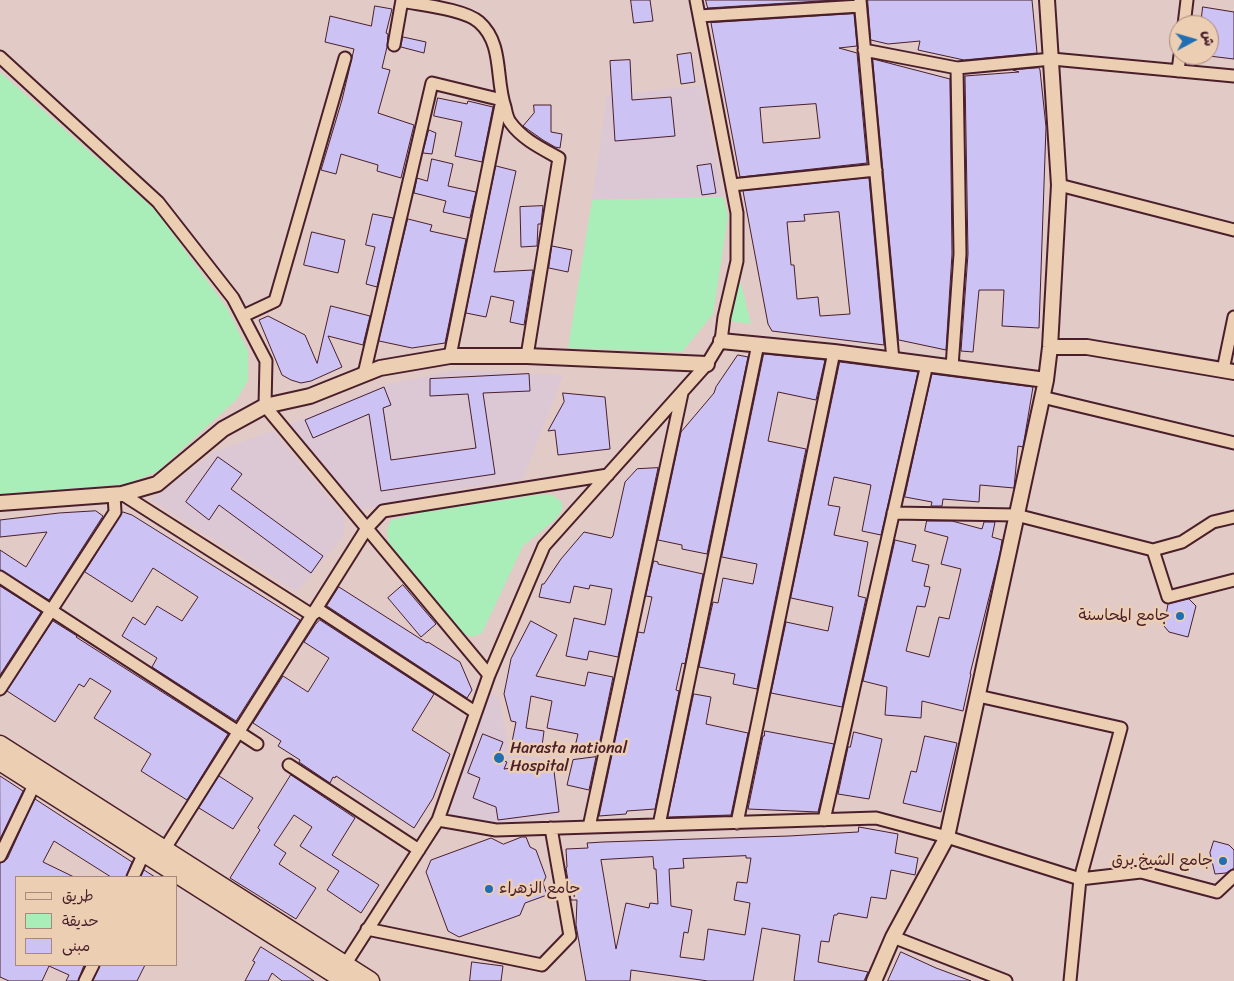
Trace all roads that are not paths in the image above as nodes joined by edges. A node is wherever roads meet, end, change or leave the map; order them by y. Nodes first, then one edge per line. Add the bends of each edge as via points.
1 (696, 0) edge
2 (1047, 0) edge
3 (1187, 0) edge
4 (402, 1) edge
5 (860, 3) edge
6 (1185, 15) edge
7 (699, 16) junction
8 (394, 45) dead end
9 (864, 50) junction
10 (0, 57) edge
11 (345, 58) dead end
12 (1052, 58) junction
13 (1179, 65) edge
14 (957, 68) junction
15 (1178, 71) junction
16 (1234, 76) edge
17 (502, 100) junction
18 (876, 170) junction
19 (732, 184) junction
20 (1059, 185) junction
21 (1234, 230) edge
22 (242, 316) junction
23 (1234, 317) edge
24 (721, 341) junction
25 (758, 344) junction
26 (1050, 347) junction
27 (834, 352) junction
28 (450, 356) junction
29 (527, 356) junction
30 (893, 360) junction
31 (707, 364) junction
32 (927, 364) junction
33 (952, 367) junction
34 (1229, 371) edge
35 (364, 374) junction
36 (1046, 380) junction
37 (683, 391) junction
38 (1042, 397) junction
39 (265, 406) junction
40 (1234, 443) edge
41 (608, 475) junction
42 (118, 495) junction
43 (0, 502) edge
44 (893, 513) junction
45 (1016, 515) junction
46 (1234, 517) edge
47 (367, 528) junction
48 (1153, 550) junction
49 (0, 577) edge
50 (1234, 580) edge
51 (51, 610) junction
52 (312, 615) junction
53 (489, 675) junction
54 (0, 688) edge
55 (978, 696) junction
56 (474, 712) junction
57 (238, 732) junction
58 (257, 744) dead end
59 (0, 746) edge
60 (0, 761) edge
61 (289, 765) dead end
62 (35, 783) junction
63 (438, 820) junction
64 (824, 820) junction
65 (737, 823) junction
66 (660, 825) junction
67 (589, 827) junction
68 (551, 828) junction
69 (947, 837) junction
70 (164, 850) junction
71 (418, 850) junction
72 (144, 853) junction
73 (0, 856) edge
74 (133, 876) edge
75 (1234, 876) edge
76 (1080, 879) junction
77 (367, 929) junction
78 (893, 937) junction
79 (92, 966) edge
80 (341, 976) edge
81 (85, 981) edge
82 (370, 981) edge
83 (874, 981) edge
84 (1006, 981) edge
85 (1070, 981) edge

1 - 7 street
2 - 12 street
3 - 6 street
4 - 8 street
4 - 17 street via 458,12 478,21 490,35 498,60
5 - 7 street
5 - 9 street
7 - 19 street
9 - 14 street
9 - 18 street
10 - 22 street via 158,202 233,298
11 - 22 street via 275,301
12 - 14 street
12 - 15 street
12 - 20 street
13 - 15 street
14 - 33 street via 960,254
15 - 16 street
17 - 28 street
17 - 29 street via 509,121 531,143 559,158
17 - 35 street via 432,83
18 - 19 street
18 - 30 street
19 - 24 street via 737,214 736,261
20 - 21 street
20 - 26 street
22 - 39 street via 266,361
23 - 34 street
24 - 25 street
24 - 31 street
25 - 27 street
25 - 66 street
26 - 34 street via 1087,347
26 - 36 street
27 - 30 street
27 - 65 street
28 - 29 street
28 - 35 street via 380,368
29 - 31 street
30 - 32 street
31 - 37 street
32 - 33 street
32 - 44 street
33 - 36 street
35 - 39 street via 310,396
36 - 38 street
37 - 41 street
37 - 67 street
38 - 40 street
38 - 45 street
39 - 42 street via 223,429 158,484
39 - 47 street
41 - 47 street via 383,511
41 - 53 street via 544,546
42 - 43 street
42 - 51 street via 115,512
42 - 52 street
44 - 45 street
44 - 64 street
45 - 48 street
45 - 55 street
46 - 48 street via 1213,522 1182,542
47 - 52 street
47 - 53 street
48 - 50 street via 1168,597
49 - 51 street
51 - 54 street
51 - 57 street
52 - 56 street via 319,610
52 - 57 street
53 - 56 street
55 - 69 street
55 - 76 street via 1121,728
56 - 63 street
57 - 58 street
57 - 70 street
59 - 70 main road
60 - 62 main road
61 - 71 street
62 - 72 main road
62 - 73 street
63 - 68 street via 496,830
63 - 71 street
64 - 65 street
64 - 69 street via 876,818
65 - 66 street
66 - 67 street
67 - 68 street
68 - 77 street via 570,936 542,965
69 - 76 street
69 - 78 street
70 - 80 main road
71 - 77 street
72 - 74 street
72 - 80 main road
75 - 76 street via 1217,892 1141,872
76 - 85 street
77 - 80 street
78 - 83 street
78 - 84 street
79 - 81 street
80 - 82 main road

